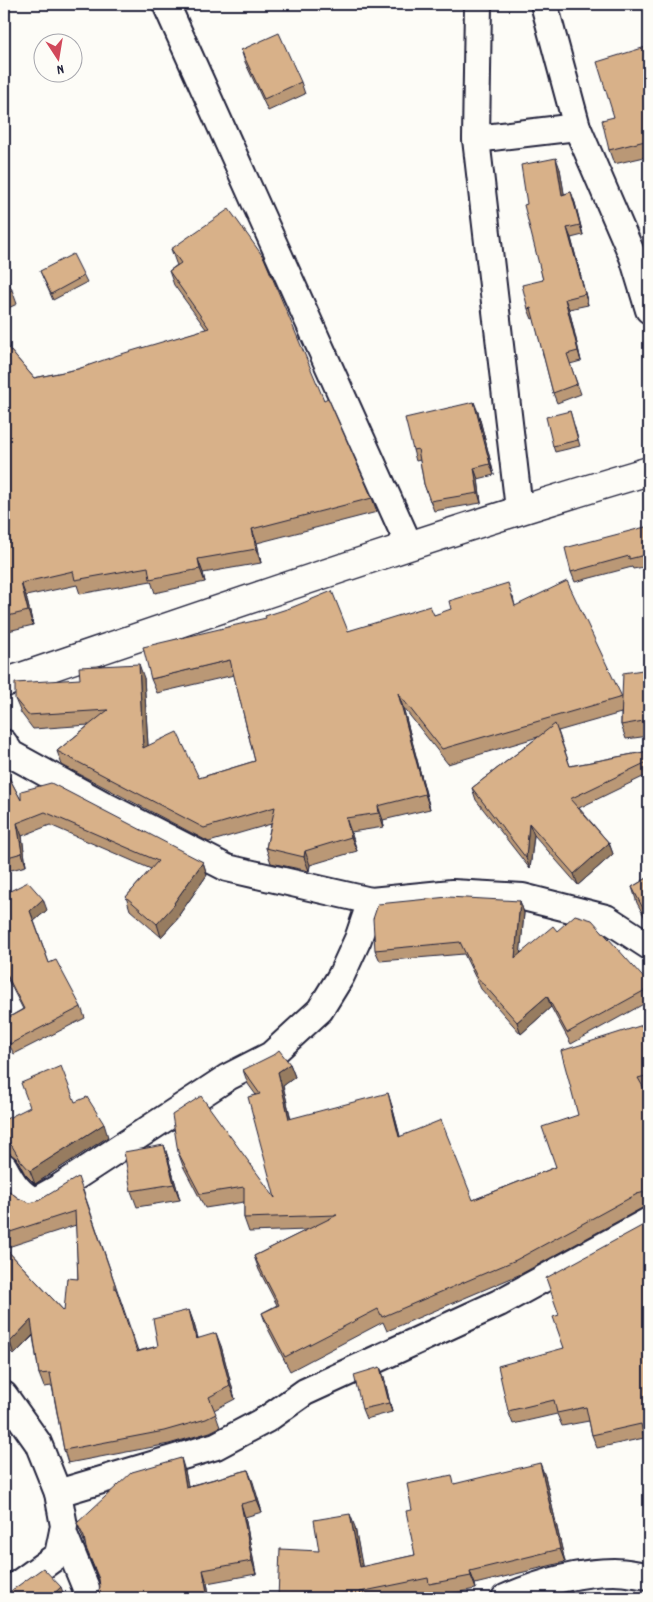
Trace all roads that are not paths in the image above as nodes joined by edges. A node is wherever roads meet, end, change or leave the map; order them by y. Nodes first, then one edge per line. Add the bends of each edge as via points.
1 (166, 4) edge
2 (478, 4) edge
3 (544, 4) edge
4 (577, 127) junction
5 (476, 139) junction
6 (649, 310) edge
7 (649, 471) edge
8 (520, 509) junction
9 (409, 545) junction
10 (4, 683) edge
11 (4, 743) edge
12 (371, 901) junction
13 (649, 946) edge
14 (4, 1167) edge
15 (649, 1221) edge
16 (4, 1395) edge
17 (58, 1492) junction
18 (62, 1532) junction
19 (649, 1576) edge
20 (4, 1594) edge
21 (90, 1598) edge
22 (506, 1598) edge

1 - 9 street
2 - 5 street
3 - 4 street
4 - 5 street
4 - 6 street via 633,257
5 - 8 street
7 - 8 street
8 - 9 street
9 - 10 street
11 - 12 street via 11,754 227,868
12 - 13 street via 452,893 523,897 606,918
12 - 14 street via 341,976 320,1010 271,1055 228,1077 35,1201 14,1186
15 - 17 street via 499,1303 305,1392 267,1419 216,1446
16 - 17 street via 38,1443
17 - 18 street via 64,1526
18 - 20 street via 58,1555
18 - 21 street
19 - 22 street via 614,1572 570,1576

